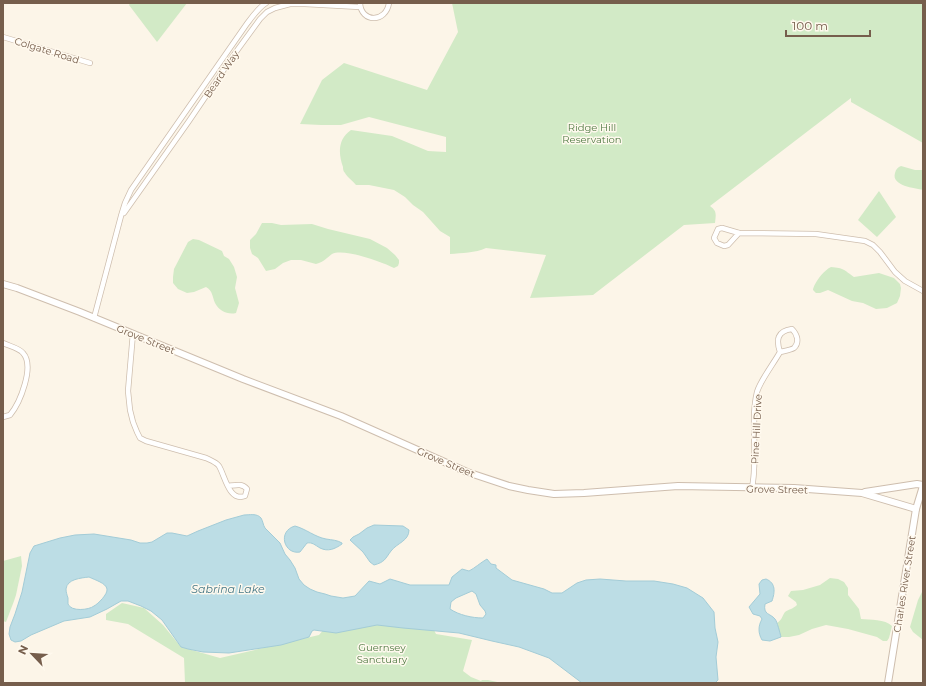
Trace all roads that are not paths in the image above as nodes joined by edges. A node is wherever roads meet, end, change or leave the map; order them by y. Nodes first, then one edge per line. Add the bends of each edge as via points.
1 (266, 3) edge
2 (389, 3) edge
3 (360, 5) edge
4 (3, 37) edge
5 (90, 63) dead end
6 (121, 216) junction
7 (739, 233) junction
8 (3, 284) edge
9 (923, 291) edge
10 (94, 318) junction
11 (133, 333) junction
12 (3, 344) edge
13 (780, 352) junction
14 (3, 417) edge
15 (923, 485) edge
16 (228, 486) dead end
17 (752, 488) junction
18 (862, 493) junction
19 (916, 509) junction
20 (888, 683) edge

1 - 6 street, Beard Way via 256,12 131,190
2 - 3 street, Beard Way via 384,14 376,18 366,15
3 - 6 street, Beard Way via 290,4 267,12 233,56
4 - 5 street, Colgate Road
6 - 10 street, Beard Way
7 - 7 street via 722,228 718,229 714,238 717,243 724,246
7 - 9 street via 816,234 865,241 880,252 905,281
8 - 10 street, Grove Street
10 - 11 street, Grove Street
11 - 16 street via 128,391 133,422 140,438 213,461
11 - 17 street, Grove Street via 347,419 467,472 509,486 554,494 678,486
12 - 14 street via 20,350 28,365 26,379 14,411
13 - 13 street, Pine Hill Drive via 780,335 792,329 797,336 797,343 793,348
13 - 17 street, Pine Hill Drive via 757,391
15 - 18 street
15 - 19 street, Charles River Street
17 - 18 street, Grove Street
18 - 19 street, Grove Street
19 - 20 street, Charles River Street

